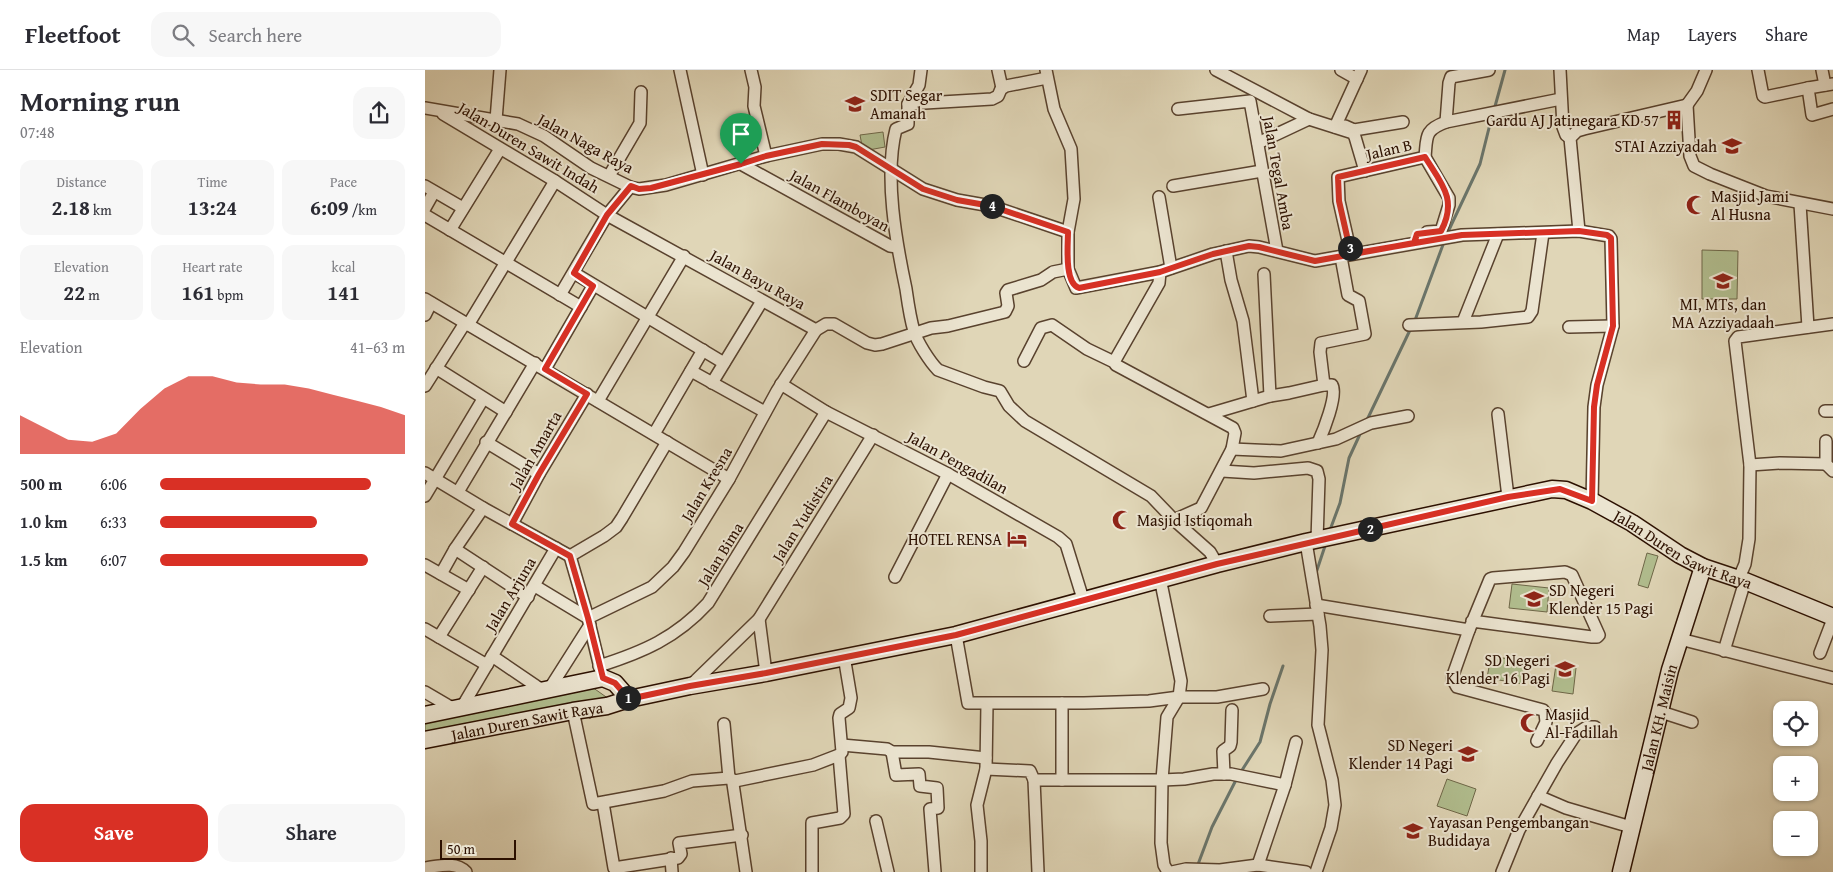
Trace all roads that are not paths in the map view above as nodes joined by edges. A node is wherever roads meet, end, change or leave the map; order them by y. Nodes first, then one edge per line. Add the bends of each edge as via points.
1 (500, 70) edge
2 (680, 70) edge
3 (751, 70) edge
4 (921, 70) edge
5 (998, 70) edge
6 (1217, 70) edge
7 (1341, 70) edge
8 (1489, 70) edge
9 (1560, 70) edge
10 (1705, 70) edge
11 (1758, 70) edge
12 (1822, 70) edge
13 (1046, 74) edge
14 (1359, 74) edge
15 (1829, 84) edge
16 (1002, 88) junction
17 (1808, 88) junction
18 (641, 92) dead end
19 (1561, 99) junction
20 (908, 104) junction
21 (1687, 105) junction
22 (430, 109) edge
23 (1833, 109) edge
24 (1178, 110) dead end
25 (1309, 119) junction
26 (496, 120) junction
27 (1403, 122) dead end
28 (1446, 122) junction
29 (1337, 125) junction
30 (1570, 138) junction
31 (1257, 143) junction
32 (500, 148) junction
33 (766, 156) junction
34 (1425, 157) junction
35 (741, 164) junction
36 (891, 170) junction
37 (1262, 171) junction
38 (1365, 171) junction
39 (703, 175) junction
40 (609, 176) junction
41 (555, 181) junction
42 (631, 186) junction
43 (1173, 186) dead end
44 (430, 189) edge
45 (1159, 197) dead end
46 (1800, 204) junction
47 (425, 208) edge
48 (463, 208) junction
49 (1833, 209) edge
50 (425, 215) edge
51 (607, 215) junction
52 (450, 230) junction
53 (1068, 232) junction
54 (1574, 232) junction
55 (1543, 233) junction
56 (1498, 234) junction
57 (1414, 243) junction
58 (897, 247) junction
59 (1227, 251) junction
60 (1277, 251) junction
61 (1346, 255) junction
62 (684, 256) junction
63 (506, 263) junction
64 (1068, 269) junction
65 (1166, 270) junction
66 (574, 273) junction
67 (1264, 274) dead end
68 (593, 286) junction
69 (560, 295) junction
70 (428, 301) edge
71 (762, 301) junction
72 (581, 306) junction
73 (425, 314) edge
74 (647, 317) junction
75 (1463, 322) junction
76 (467, 324) junction
77 (1833, 324) edge
78 (1409, 325) dead end
79 (1613, 326) junction
80 (1808, 327) junction
81 (1569, 328) dead end
82 (816, 330) junction
83 (914, 332) junction
84 (703, 350) junction
85 (1024, 361) dead end
86 (1114, 362) junction
87 (724, 363) junction
88 (540, 366) junction
89 (436, 368) junction
90 (691, 371) junction
91 (712, 383) junction
92 (781, 384) junction
93 (1325, 385) junction
94 (425, 386) edge
95 (587, 394) junction
96 (1270, 396) junction
97 (483, 399) junction
98 (598, 400) junction
99 (1253, 401) junction
100 (506, 412) junction
101 (765, 412) junction
102 (826, 412) junction
103 (1209, 414) junction
104 (1498, 414) dead end
105 (1408, 416) dead end
106 (654, 434) junction
107 (873, 435) junction
108 (1825, 441) dead end
109 (486, 442) junction
110 (667, 442) junction
111 (1317, 443) junction
112 (1232, 449) junction
113 (1750, 465) junction
114 (1829, 468) edge
115 (1222, 471) junction
116 (539, 474) junction
117 (948, 474) junction
118 (430, 475) edge
119 (729, 479) junction
120 (458, 492) junction
121 (425, 496) edge
122 (1508, 497) junction
123 (1584, 497) junction
124 (483, 508) junction
125 (1174, 520) junction
126 (512, 524) junction
127 (1321, 539) junction
128 (556, 548) junction
129 (455, 549) junction
130 (570, 556) junction
131 (1217, 564) junction
132 (425, 565) edge
133 (483, 567) junction
134 (1703, 567) junction
135 (441, 574) junction
136 (895, 577) dead end
137 (1160, 578) junction
138 (1742, 580) junction
139 (535, 586) junction
140 (469, 590) junction
141 (528, 597) junction
142 (1083, 599) junction
143 (1315, 601) junction
144 (1270, 616) dead end
145 (1833, 618) edge
146 (759, 619) junction
147 (589, 622) junction
148 (1471, 626) junction
149 (425, 629) edge
150 (956, 635) junction
151 (439, 637) junction
152 (1680, 640) junction
153 (1723, 650) junction
154 (1820, 653) dead end
155 (844, 656) junction
156 (490, 660) junction
157 (601, 672) junction
158 (766, 673) junction
159 (1833, 678) edge
160 (690, 686) junction
161 (546, 689) junction
162 (1263, 689) dead end
163 (425, 692) edge
164 (1179, 697) junction
165 (629, 699) junction
166 (1062, 703) junction
167 (987, 704) junction
168 (458, 708) junction
169 (1232, 710) dead end
170 (573, 711) junction
171 (1661, 712) junction
172 (425, 714) edge
173 (1692, 722) dead end
174 (724, 724) dead end
175 (1595, 727) dead end
176 (425, 740) edge
177 (1537, 741) dead end
178 (1296, 742) dead end
179 (840, 750) junction
180 (892, 752) junction
181 (986, 763) junction
182 (1224, 774) junction
183 (732, 779) junction
184 (1034, 780) junction
185 (1062, 780) junction
186 (1162, 780) junction
187 (1285, 785) junction
188 (1539, 796) junction
189 (603, 803) junction
190 (876, 821) dead end
191 (1631, 827) junction
192 (741, 835) junction
193 (671, 858) junction
194 (1258, 865) junction
195 (425, 868) edge
196 (466, 872) edge
197 (673, 872) edge
198 (746, 872) edge
199 (812, 872) edge
200 (887, 872) edge
201 (935, 872) edge
202 (981, 872) edge
203 (1038, 872) edge
204 (1170, 872) edge
205 (1306, 872) edge
206 (1316, 872) edge
207 (1502, 872) edge
208 (1621, 872) edge

1 - 26 street
2 - 39 street
3 - 33 street via 755,87 754,106
4 - 20 street via 919,85
5 - 16 street
6 - 25 street
7 - 14 street
8 - 28 street via 1451,77
9 - 19 street
10 - 21 street
11 - 17 street via 1765,97
12 - 15 street
13 - 16 street
13 - 53 street via 1059,123 1071,149 1074,199
14 - 29 street
15 - 17 street
16 - 20 street via 993,99
17 - 23 street via 1812,115
18 - 40 street via 640,123
19 - 28 street, Jalan B
19 - 30 street via 1563,127
20 - 36 street via 908,124 895,129
21 - 30 street via 1584,128
21 - 46 street via 1690,156 1694,166 1766,196
22 - 26 street, Jalan Naga Raya
22 - 32 street, Jalan Duren Sawit Indah
24 - 31 street, Jalan Tegal Amba via 1250,101
25 - 29 street via 1330,127
25 - 31 street
26 - 40 street, Jalan Naga Raya via 518,124 544,136
27 - 29 street via 1354,130
28 - 34 street, Jalan B via 1428,132
29 - 38 street via 1354,135
30 - 54 street
31 - 37 street, Jalan Tegal Amba
32 - 41 street, Jalan Duren Sawit Indah
32 - 48 street
33 - 35 street, Jalan Naga Raya
33 - 36 street, Jalan Naga Raya via 822,144 849,145
34 - 38 street, Jalan B
34 - 57 street via 1449,201 1441,231 1417,234
35 - 39 street, Jalan Naga Raya
35 - 58 street, Jalan Flamboyan
36 - 53 street, Jalan Naga Raya via 923,189 991,206
36 - 58 street
37 - 43 street
37 - 60 street, Jalan Tegal Amba
38 - 61 street, Jalan B via 1337,178
39 - 42 street, Jalan Naga Raya via 651,188
40 - 42 street, Jalan Naga Raya
41 - 51 street, Jalan Duren Sawit Indah
41 - 63 street
42 - 51 street
44 - 47 street
44 - 48 street
45 - 65 street
46 - 49 street
46 - 80 street
48 - 52 street
50 - 52 street
51 - 62 street, Jalan Duren Sawit Indah
51 - 66 street
52 - 63 street
53 - 64 street
54 - 55 street, Jalan Tegal Amba
54 - 79 street, Jalan Tegal Amba via 1611,238
55 - 56 street, Jalan Tegal Amba
55 - 75 street via 1530,315
56 - 57 street, Jalan Tegal Amba via 1462,235
56 - 75 street
57 - 61 street, Jalan Tegal Amba
58 - 83 street
59 - 60 street, Jalan Tegal Amba via 1249,246
59 - 65 street, Jalan Tegal Amba
59 - 99 street via 1231,280 1243,321
60 - 61 street, Jalan Tegal Amba via 1315,261
61 - 93 street via 1347,295 1359,301 1365,334 1321,343
62 - 71 street, Jalan Bayu Raya
62 - 74 street
63 - 69 street
63 - 76 street
64 - 65 street, Jalan Tegal Amba via 1074,285 1079,288
64 - 83 street via 1008,290 1005,312
65 - 86 street
66 - 68 street
66 - 69 street
67 - 96 street
68 - 72 street
68 - 74 street
69 - 72 street
70 - 73 street
70 - 76 street
71 - 82 street, Jalan Bayu Raya
71 - 87 street
72 - 88 street
74 - 84 street
74 - 98 street
75 - 78 street
76 - 88 street
76 - 89 street
77 - 80 street
79 - 81 street
79 - 123 street via 1597,385
80 - 113 street via 1738,337 1735,341
82 - 83 street via 820,326 834,324 875,345
82 - 92 street, Jalan Kresna
83 - 125 street via 938,370 1001,391 1009,406 1025,421 1146,493
84 - 87 street
84 - 90 street
85 - 86 street via 1041,328 1052,325 1087,349
86 - 103 street
87 - 91 street
88 - 95 street
88 - 100 street
89 - 94 street
89 - 97 street
90 - 91 street
90 - 106 street
91 - 101 street
92 - 101 street, Jalan Kresna
92 - 102 street, Jalan Pengadilan
93 - 96 street
93 - 111 street via 1332,385 1334,391
95 - 98 street
95 - 116 street, Jalan Amarta
96 - 99 street
97 - 100 street
97 - 118 street
98 - 106 street
99 - 103 street
100 - 109 street
101 - 119 street, Jalan Kresna
102 - 107 street, Jalan Pengadilan
102 - 157 street, Jalan Bima via 708,603 667,638
103 - 112 street via 1233,428
104 - 122 street
105 - 111 street via 1371,423 1335,440
106 - 110 street
107 - 117 street, Jalan Pengadilan
107 - 146 street, Jalan Yudistira
108 - 114 street
109 - 116 street
109 - 120 street
110 - 119 street
110 - 130 street via 622,518 604,536
111 - 112 street via 1281,451
112 - 115 street
113 - 114 street via 1781,463
113 - 138 street via 1749,539
115 - 125 street via 1201,508
115 - 127 street via 1254,473 1310,468 1317,471
116 - 126 street, Jalan Amarta
117 - 136 street
117 - 142 street, Jalan Pengadilan via 1063,541
118 - 120 street
118 - 121 street
119 - 147 street, Jalan Kresna via 684,552 664,576 652,587
120 - 124 street
122 - 123 street, Jalan Duren Sawit Raya via 1552,489
122 - 127 street, Jalan Duren Sawit Raya
123 - 134 street, Jalan Duren Sawit Raya
124 - 126 street
124 - 129 street
125 - 131 street via 1210,552
126 - 128 street
127 - 131 street, Jalan Duren Sawit Raya
127 - 143 street
128 - 130 street
128 - 139 street, Jalan Arjuna
129 - 133 street
129 - 135 street
130 - 147 street
131 - 137 street, Jalan Duren Sawit Raya
132 - 135 street
133 - 140 street
133 - 141 street
134 - 138 street, Jalan Duren Sawit Raya
134 - 152 street, Jalan KH. Maisin
135 - 140 street
137 - 142 street, Jalan Duren Sawit Raya
137 - 164 street via 1180,675
138 - 145 street, Jalan Duren Sawit Raya
138 - 153 street
139 - 141 street, Jalan Arjuna
139 - 147 street
140 - 151 street
141 - 156 street, Jalan Arjuna
142 - 150 street, Jalan Duren Sawit Raya
143 - 144 street
143 - 148 street
143 - 206 street via 1322,650 1318,725 1335,805
145 - 154 street
146 - 158 street
146 - 160 street, Jalan Yudistira
147 - 157 street
147 - 161 street
148 - 148 street via 1490,579 1565,572 1572,575 1599,635
148 - 177 street via 1453,683 1457,687 1543,710 1547,722
149 - 151 street
150 - 155 street, Jalan Duren Sawit Raya
150 - 167 street via 967,701
151 - 156 street
152 - 153 street
152 - 171 street, Jalan KH. Maisin
153 - 159 street
155 - 158 street, Jalan Duren Sawit Raya
155 - 179 street via 851,698 849,708 839,714
156 - 161 street
156 - 168 street, Jalan Arjuna
157 - 161 street, Jalan Duren Sawit Raya
157 - 165 street, Jalan Duren Sawit Raya
158 - 160 street, Jalan Duren Sawit Raya
160 - 165 street, Jalan Duren Sawit Raya
161 - 168 street, Jalan Duren Sawit Raya
162 - 164 street via 1217,697
163 - 168 street
164 - 166 street
164 - 186 street via 1167,717
165 - 170 street, Jalan Duren Sawit Raya
166 - 167 street
166 - 185 street
167 - 181 street
168 - 172 street, Jalan Duren Sawit Raya
169 - 182 street via 1231,742 1223,751
170 - 176 street, Jalan Duren Sawit Raya
170 - 189 street via 592,802
171 - 173 street
171 - 191 street, Jalan KH. Maisin
174 - 183 street
175 - 188 street via 1587,727 1576,734
178 - 187 street
179 - 180 street via 887,749
179 - 183 street via 813,765
179 - 199 street via 844,815 812,823
180 - 181 street via 929,752
180 - 201 street via 896,774 919,774 920,786 937,788 938,808 929,809
181 - 184 street via 1030,771
181 - 202 street via 977,805
182 - 186 street
182 - 187 street
183 - 189 street via 692,781 664,791
183 - 192 street
184 - 185 street
184 - 203 street
185 - 186 street
186 - 204 street via 1161,843 1164,865
187 - 194 street
188 - 191 street via 1566,808
188 - 207 street via 1519,830
189 - 193 street via 614,868
190 - 200 street
191 - 208 street, Jalan KH. Maisin
192 - 193 street via 679,843 680,856
192 - 198 street
193 - 197 street
194 - 204 street
194 - 205 street
195 - 196 street via 457,866

